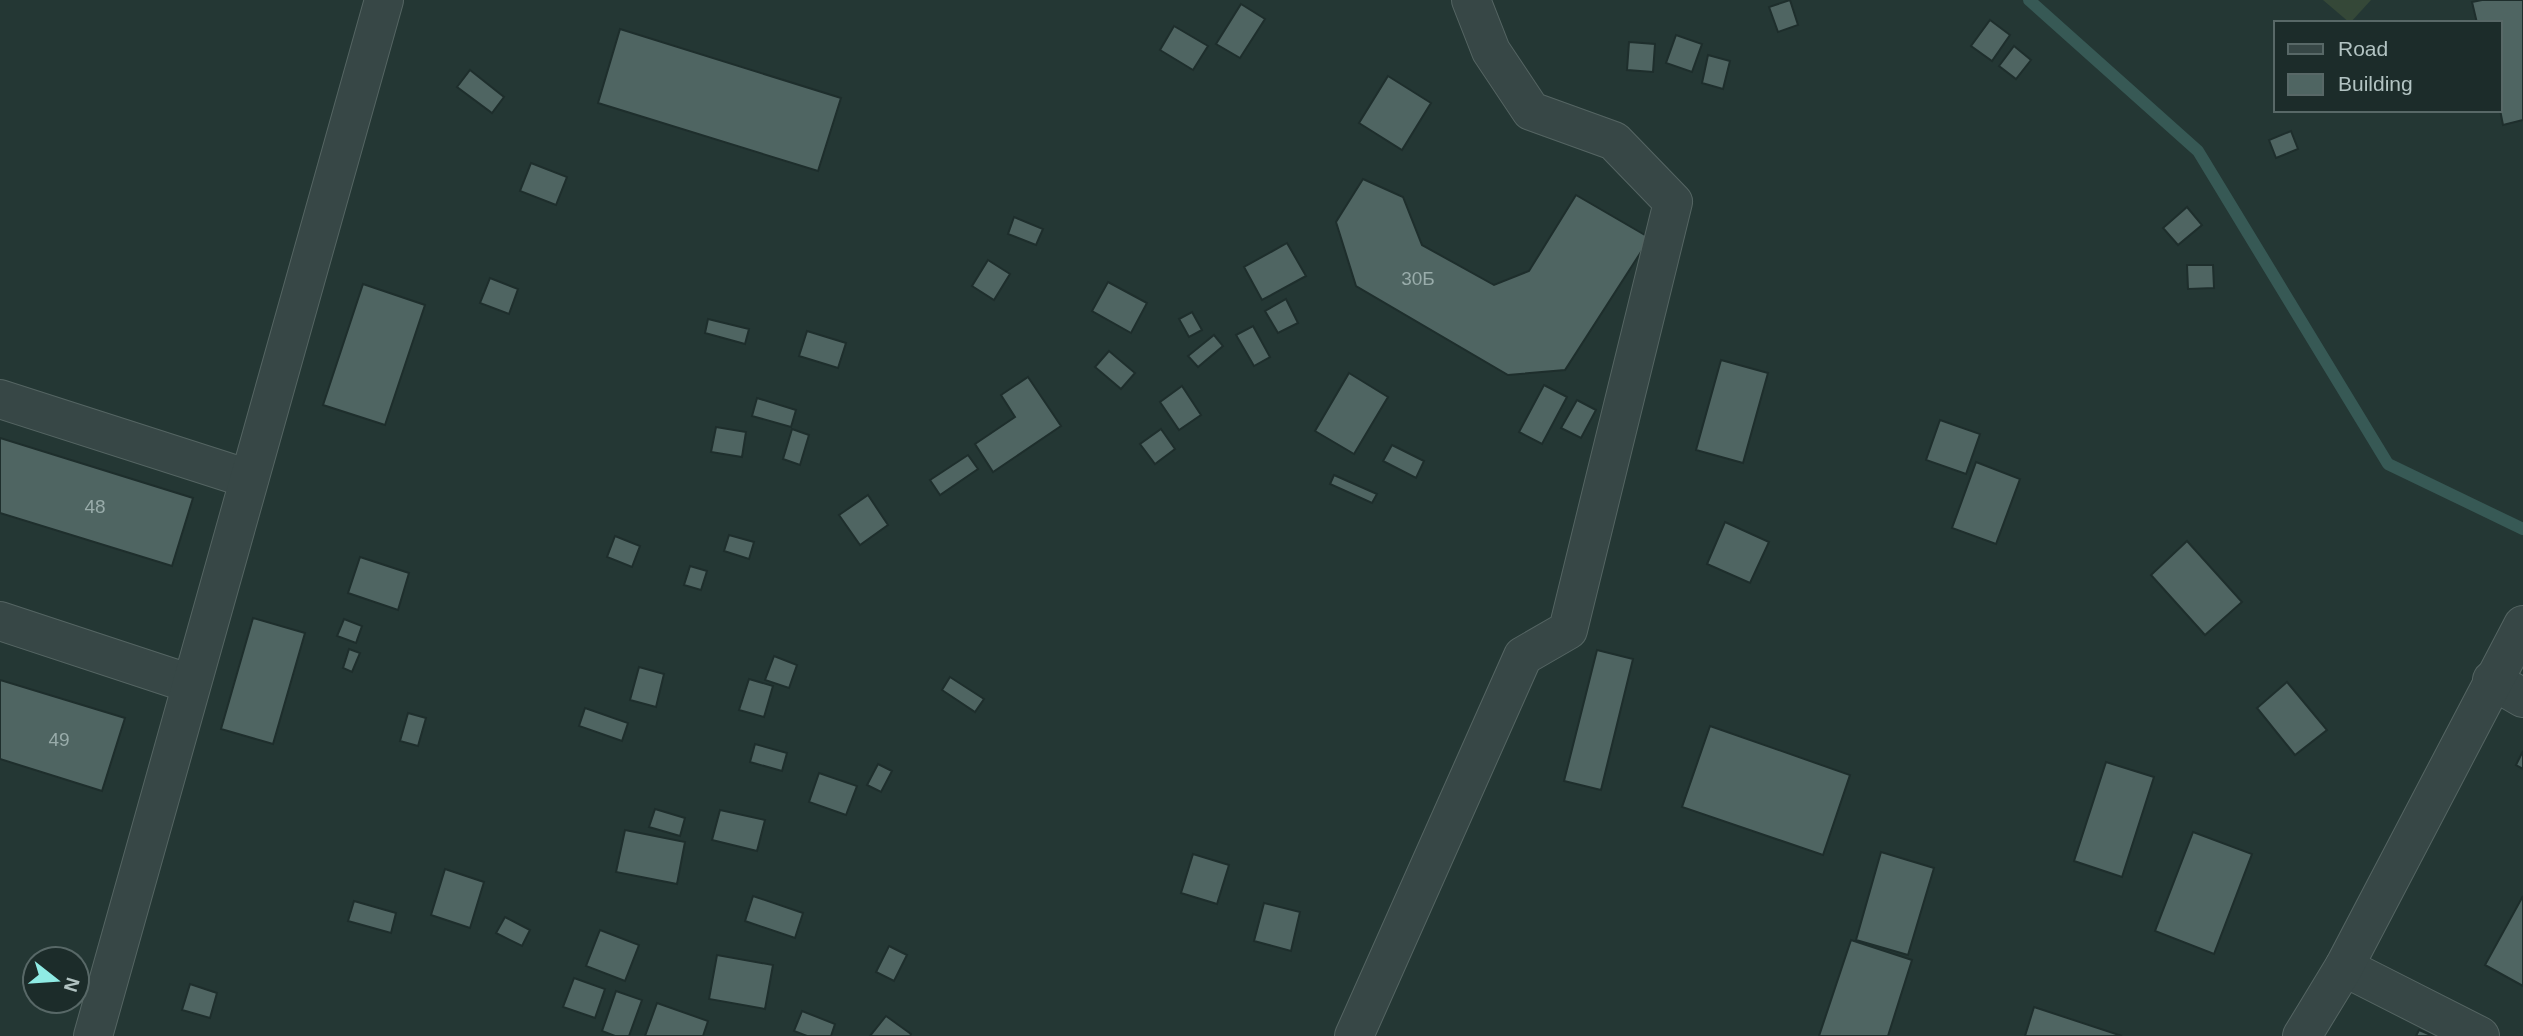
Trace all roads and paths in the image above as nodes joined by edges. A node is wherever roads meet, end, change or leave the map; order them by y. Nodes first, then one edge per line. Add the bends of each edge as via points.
1 (384, 0) edge
2 (1471, 0) edge
3 (0, 399) edge
4 (249, 479) junction
5 (0, 621) edge
6 (2523, 625) edge
7 (191, 684) junction
8 (2508, 689) edge
9 (2344, 967) junction
10 (93, 1036) edge
11 (1354, 1036) edge
12 (2302, 1036) edge
13 (2480, 1036) edge

1 - 4 street
2 - 11 street via 1490,51 1531,111 1614,141 1673,202 1568,630 1523,656
3 - 4 street
4 - 7 street
5 - 7 street
6 - 8 street
7 - 10 street
8 - 9 street
9 - 12 street
9 - 13 street

